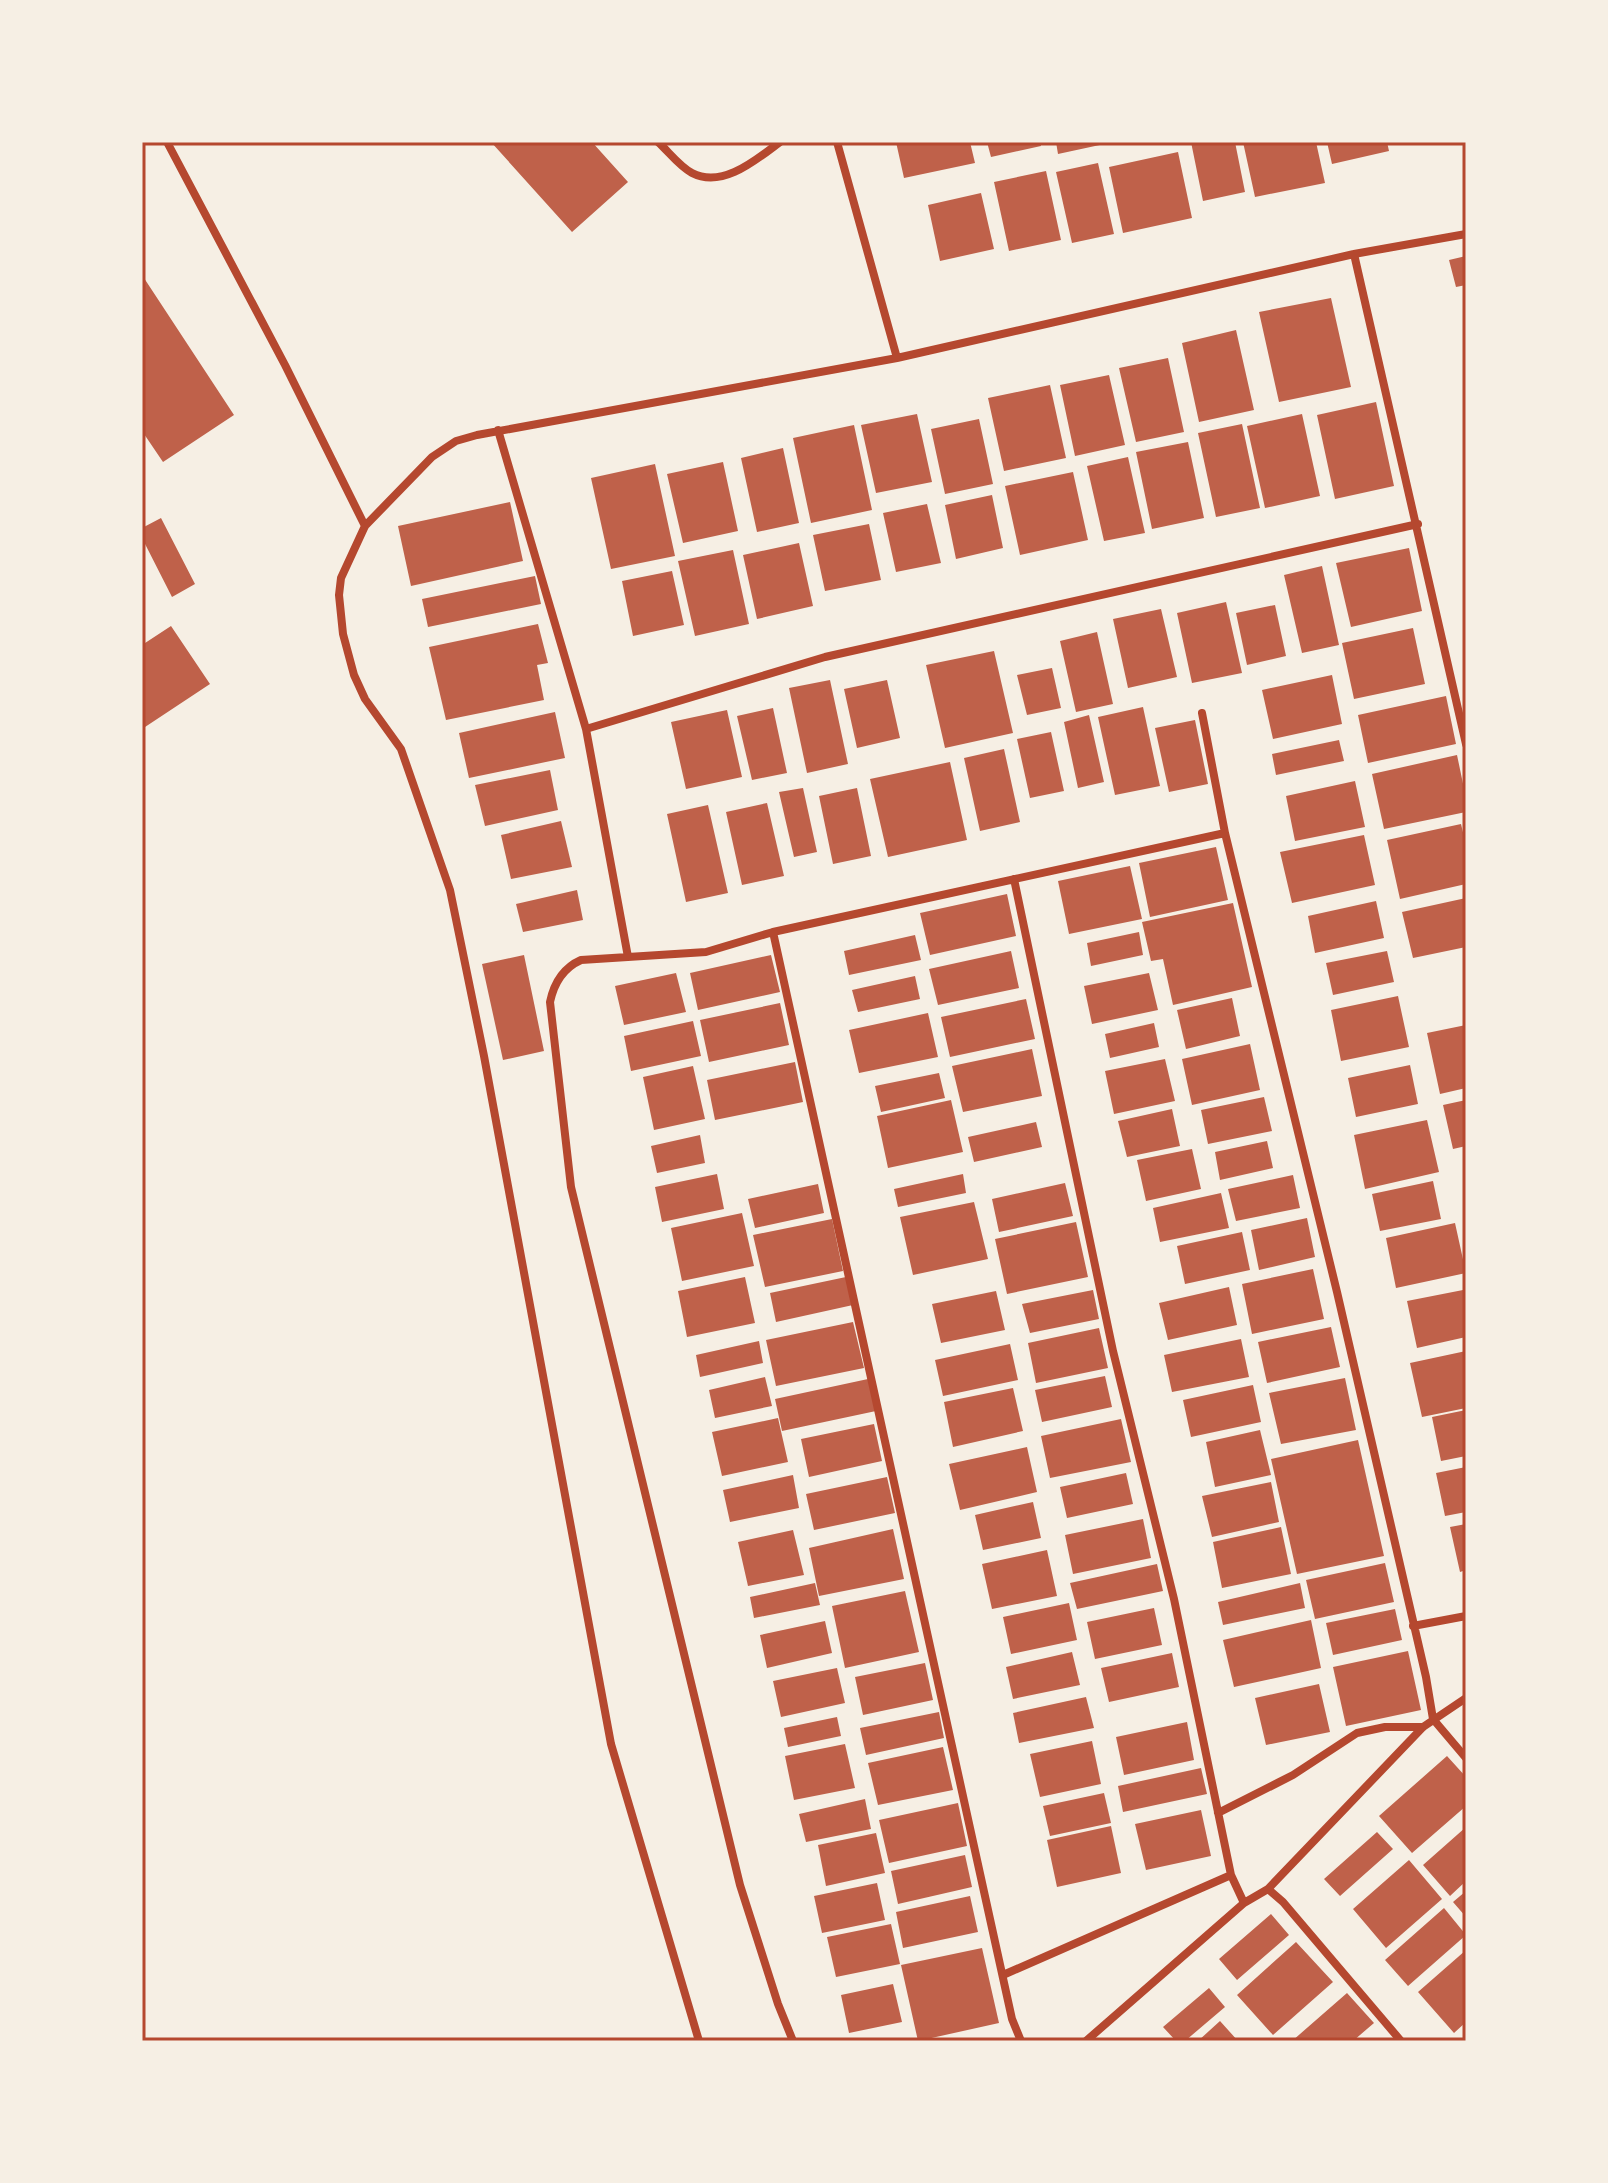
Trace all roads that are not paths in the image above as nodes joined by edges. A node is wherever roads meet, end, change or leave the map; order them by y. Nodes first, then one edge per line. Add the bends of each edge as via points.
1 (167, 142) edge
2 (658, 142) edge
3 (780, 142) edge
4 (837, 142) edge
5 (1466, 234) edge
6 (1354, 254) junction
7 (897, 358) junction
8 (498, 430) junction
9 (1418, 524) junction
10 (365, 526) junction
11 (1202, 713) dead end
12 (586, 729) junction
13 (1466, 744) edge
14 (1225, 833) junction
15 (1014, 879) junction
16 (773, 932) junction
17 (628, 957) junction
18 (1466, 1616) edge
19 (1413, 1626) junction
20 (1466, 1698) edge
21 (1433, 1719) junction
22 (1423, 1727) junction
23 (1466, 1758) edge
24 (1218, 1813) junction
25 (1231, 1875) junction
26 (1268, 1889) junction
27 (1244, 1903) junction
28 (1003, 1975) junction
29 (699, 2041) edge
30 (793, 2041) edge
31 (1021, 2041) edge
32 (1086, 2041) edge
33 (1401, 2041) edge

1 - 10 street
2 - 3 street via 691,173 705,177 748,166
4 - 7 street
5 - 6 street
6 - 7 street
6 - 9 street
7 - 8 street
8 - 10 street via 447,446
8 - 12 street
9 - 12 street via 825,657
9 - 13 street
10 - 29 street via 341,578 343,634 365,699 401,749 450,890 611,1744
11 - 14 street
12 - 17 street
14 - 15 street
14 - 19 street
15 - 16 street
15 - 24 street
16 - 17 street via 706,952
16 - 28 street
17 - 30 street via 581,960 567,968 550,1002 571,1187 740,1885
18 - 19 street
19 - 21 street
20 - 21 street
21 - 22 street
21 - 23 street
22 - 24 street via 1357,1733 1293,1775
22 - 26 street
24 - 25 street
25 - 27 street
25 - 28 street
26 - 27 street
26 - 33 street
27 - 32 street
28 - 31 street

